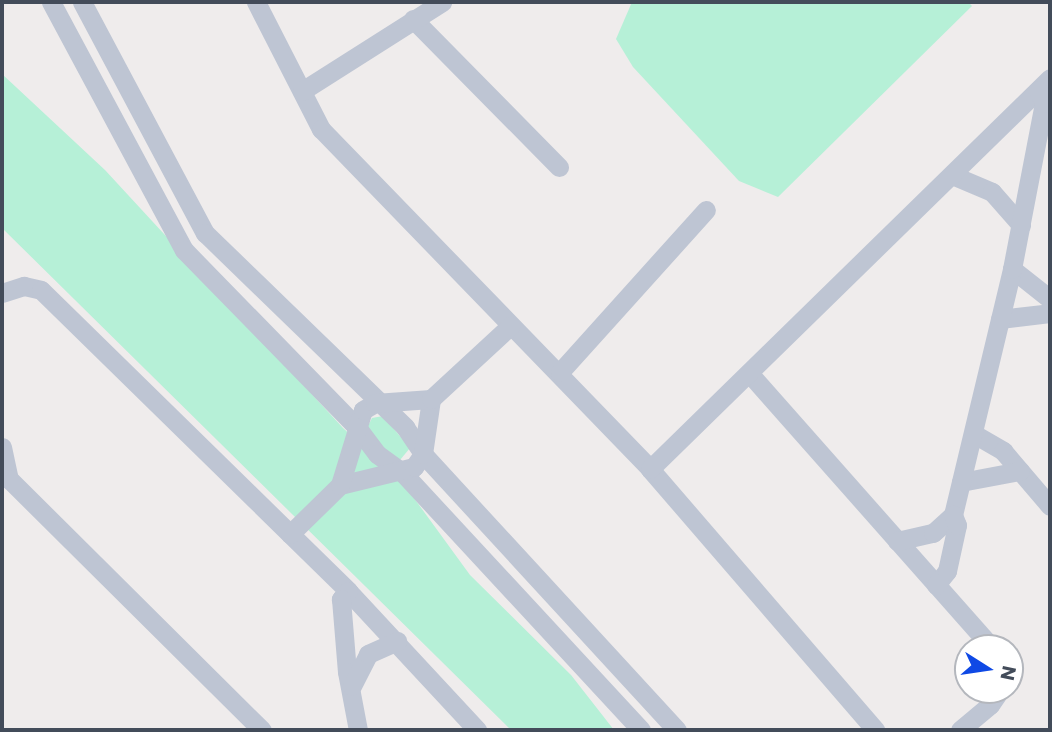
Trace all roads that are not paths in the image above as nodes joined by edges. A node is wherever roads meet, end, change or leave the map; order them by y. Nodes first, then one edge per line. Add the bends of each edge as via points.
1 (51, 2) edge
2 (82, 2) edge
3 (256, 2) edge
4 (442, 2) edge
5 (413, 19) junction
6 (302, 92) junction
7 (1046, 94) edge
8 (1042, 152) edge
9 (559, 167) dead end
10 (952, 175) junction
11 (706, 210) dead end
12 (1021, 225) junction
13 (1012, 269) junction
14 (2, 293) edge
15 (1050, 299) edge
16 (1050, 313) edge
17 (1000, 319) junction
18 (510, 326) junction
19 (560, 372) junction
20 (749, 373) junction
21 (431, 399) junction
22 (375, 403) junction
23 (356, 426) junction
24 (974, 434) junction
25 (2, 447) edge
26 (423, 454) junction
27 (650, 469) junction
28 (1020, 471) junction
29 (403, 473) junction
30 (961, 482) junction
31 (340, 485) junction
32 (1050, 506) edge
33 (953, 515) junction
34 (290, 534) junction
35 (897, 541) junction
36 (936, 585) junction
37 (348, 591) junction
38 (980, 634) edge
39 (397, 641) junction
40 (352, 686) junction
41 (986, 704) edge
42 (262, 730) edge
43 (358, 730) edge
44 (477, 730) edge
45 (641, 730) edge
46 (677, 730) edge
47 (875, 730) edge
48 (960, 730) edge

1 - 23 street via 184,250
2 - 22 street via 205,233
3 - 6 street
4 - 5 street
5 - 6 street
5 - 9 street
6 - 18 street via 321,129
7 - 8 street
7 - 10 street
8 - 12 street
10 - 12 street via 992,192
10 - 20 street
11 - 19 street
12 - 13 street
13 - 15 street
13 - 17 street
14 - 34 street via 24,286 41,290
16 - 17 street
17 - 24 street
18 - 19 street
18 - 21 street
19 - 27 street
20 - 27 street
20 - 35 street
21 - 22 street
21 - 26 street
22 - 23 street via 363,410
22 - 26 street via 405,427
23 - 29 street via 377,454
23 - 31 street
24 - 28 street via 1003,451
24 - 30 street
25 - 42 street via 9,479
26 - 29 street
26 - 46 street
27 - 47 street
28 - 30 street
28 - 32 street
29 - 31 street
29 - 45 street
30 - 33 street
31 - 34 street
33 - 35 street via 933,533
33 - 36 street via 957,525 947,571
34 - 37 street
35 - 36 street
36 - 38 street
37 - 39 street
37 - 40 street via 341,599
39 - 40 street via 368,654
39 - 44 street
40 - 43 street
41 - 48 street

